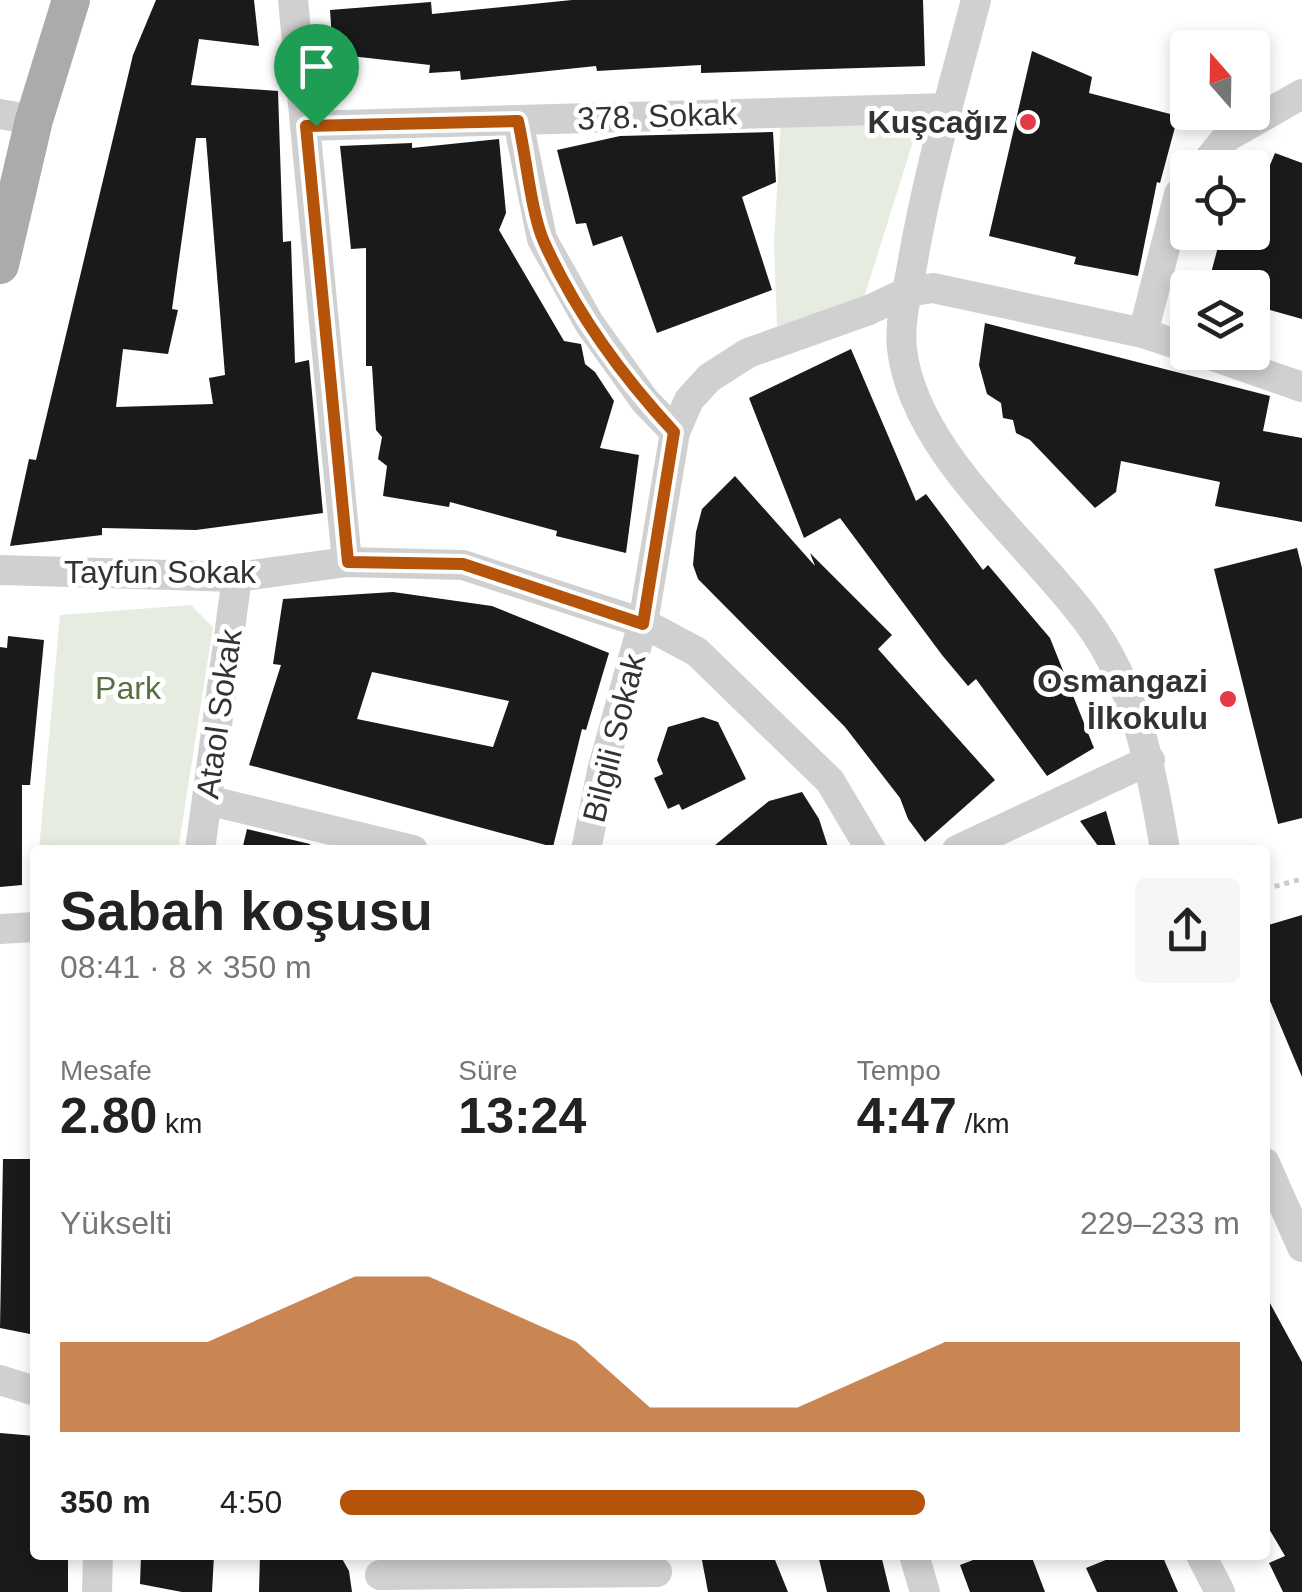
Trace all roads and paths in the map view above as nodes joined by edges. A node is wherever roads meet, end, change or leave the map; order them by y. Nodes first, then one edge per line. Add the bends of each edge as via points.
1 (70, 0) edge
2 (293, 0) edge
3 (976, 0) edge
4 (1302, 94) edge
5 (948, 108) junction
6 (17, 117) edge
7 (518, 121) junction
8 (306, 126) junction
9 (1217, 150) edge
10 (1170, 229) edge
11 (0, 265) edge
12 (907, 292) junction
13 (1143, 333) junction
14 (1170, 342) edge
15 (1248, 370) edge
16 (1299, 390) edge
17 (674, 432) junction
18 (348, 562) junction
19 (0, 570) edge
20 (237, 577) junction
21 (643, 624) junction
22 (1150, 760) junction
23 (207, 800) junction
24 (201, 845) edge
25 (393, 845) edge
26 (587, 845) edge
27 (868, 845) edge
28 (968, 845) edge
29 (1164, 845) edge
30 (1302, 879) edge
31 (1270, 887) edge
32 (30, 927) edge
33 (0, 929) edge
34 (1270, 1174) edge
35 (1302, 1247) edge
36 (0, 1380) edge
37 (30, 1389) edge
38 (98, 1560) edge
39 (915, 1560) edge
40 (1204, 1560) edge
41 (657, 1573) edge
42 (375, 1574) edge
43 (97, 1592) edge
44 (925, 1592) edge
45 (1220, 1592) edge

1 - 6 main road
2 - 8 street
3 - 5 street
4 - 9 street
5 - 7 street, 378. Sokak
5 - 12 street
6 - 11 main road
7 - 8 street, 378. Sokak
7 - 17 street via 542,239 589,323
8 - 18 street
10 - 13 street
12 - 13 street via 932,288
12 - 17 street, Bilgili Sokak via 748,353 708,378
12 - 22 street via 902,350 913,392 966,477 1090,624 1122,679
13 - 14 street
15 - 16 street
17 - 21 street, Bilgili Sokak
18 - 20 street, Tayfun Sokak
18 - 21 street, Tayfun Sokak via 463,564
19 - 20 street, Tayfun Sokak
20 - 23 street, Ataol Sokak
21 - 26 street, Bilgili Sokak
21 - 27 street, Tayfun Sokak via 697,652 830,781
22 - 28 street
22 - 29 street
23 - 24 street, Ataol Sokak
23 - 25 street
30 - 31 path
32 - 33 street
34 - 35 street
36 - 37 street
38 - 43 street
39 - 44 street
40 - 45 street
41 - 42 street

